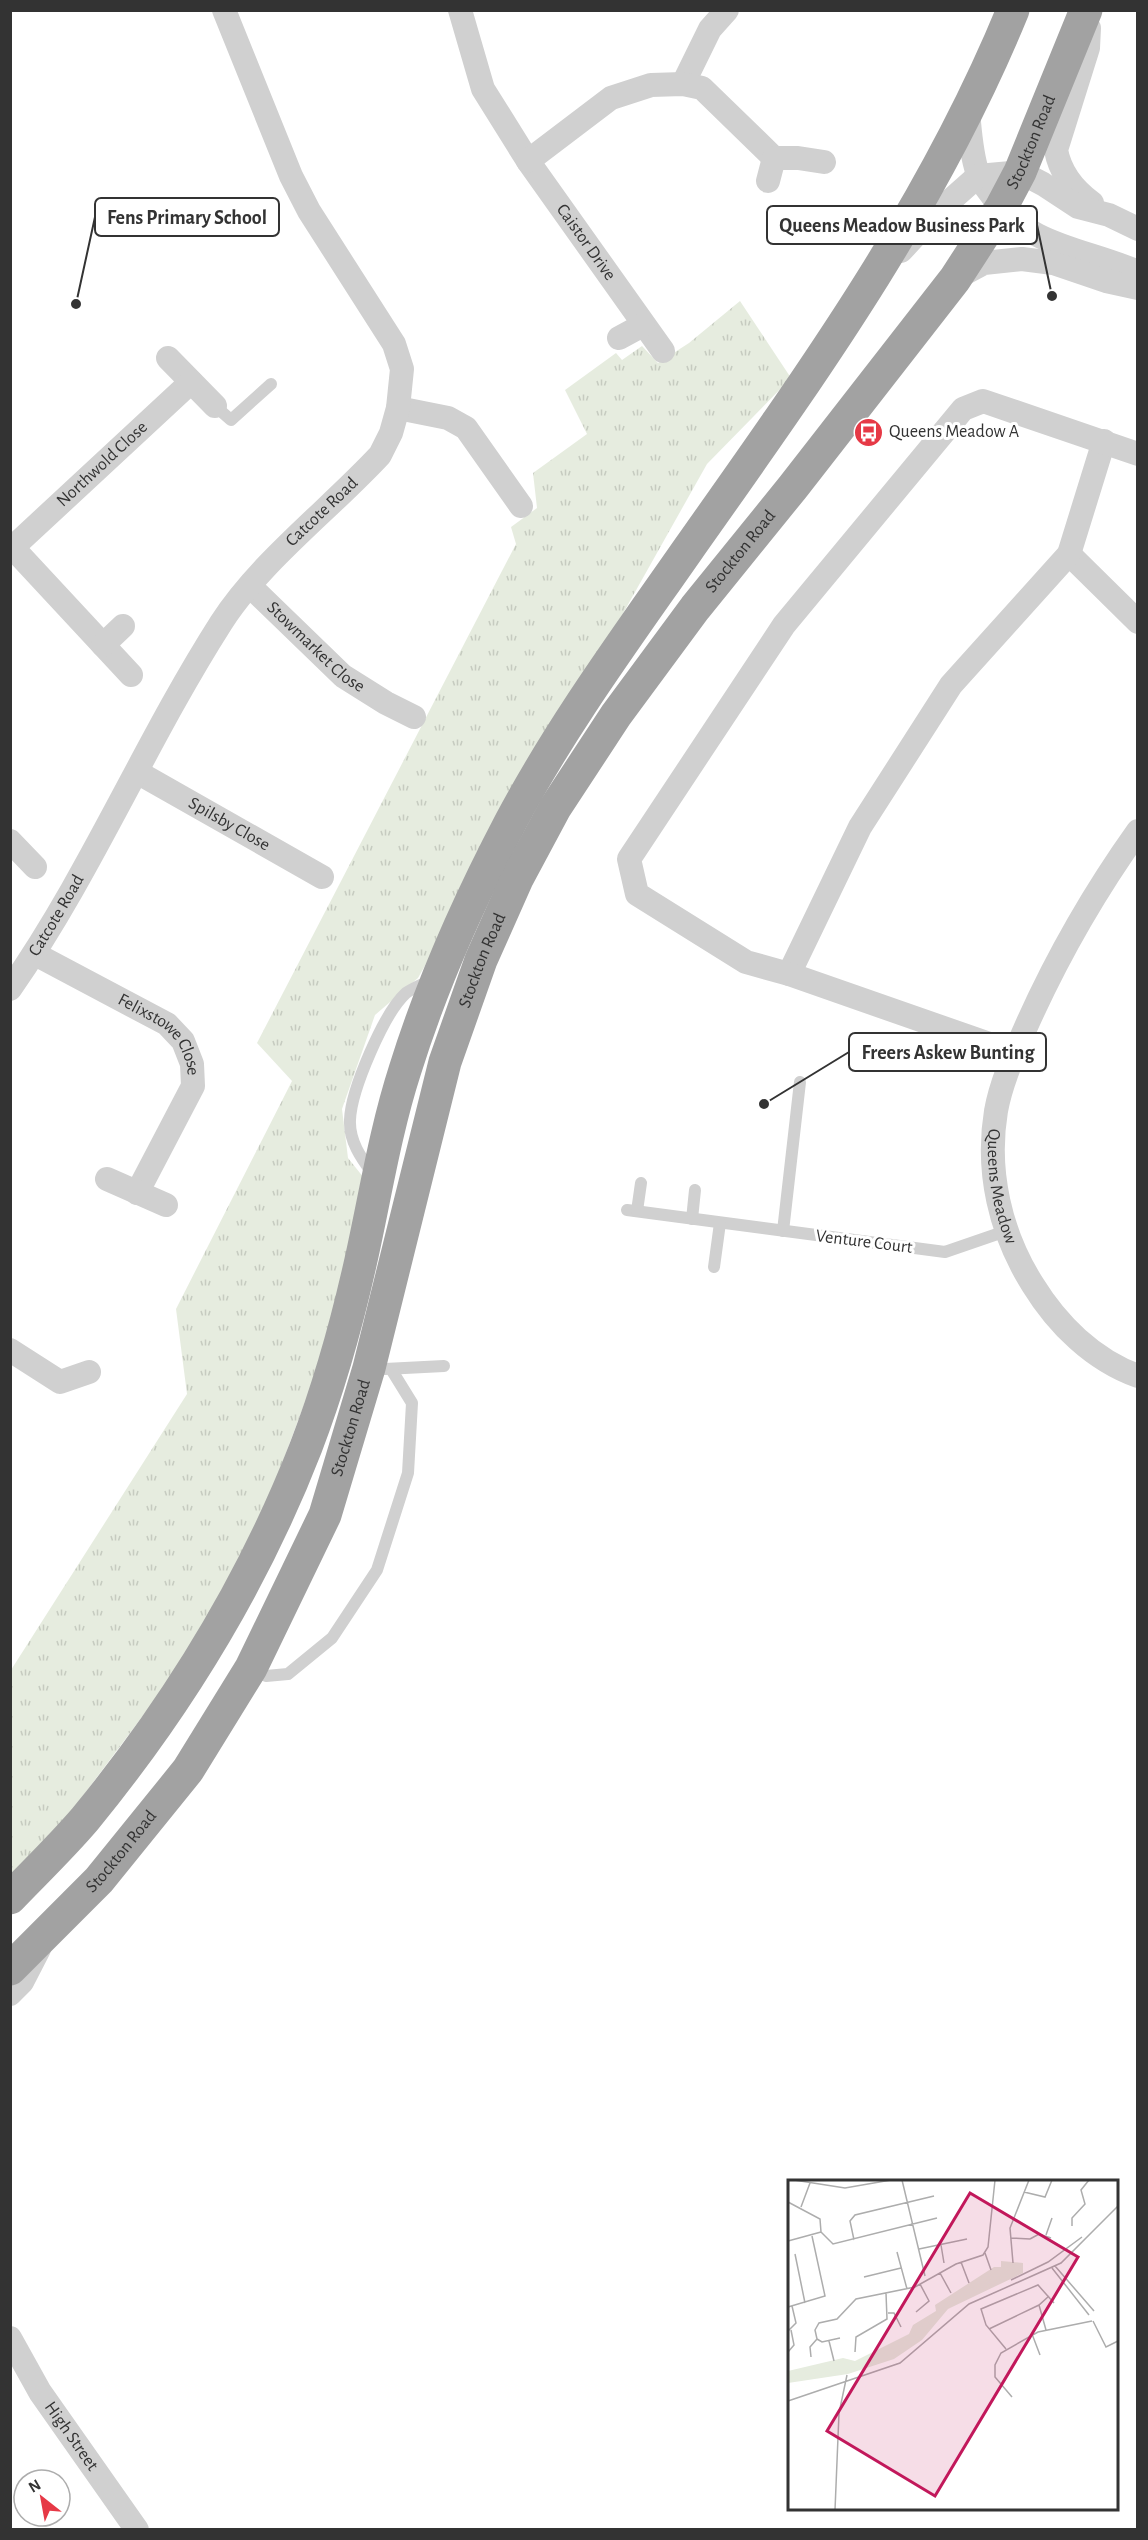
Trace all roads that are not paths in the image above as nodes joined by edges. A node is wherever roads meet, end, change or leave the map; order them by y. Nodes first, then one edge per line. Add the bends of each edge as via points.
1 (224, 10) edge
2 (460, 10) edge
3 (727, 10) edge
4 (1012, 10) edge
5 (1088, 10) edge
6 (683, 84) junction
7 (968, 111) junction
8 (528, 161) junction
9 (824, 162) dead end
10 (1020, 172) junction
11 (978, 176) junction
12 (1001, 208) junction
13 (1108, 215) junction
14 (1137, 229) edge
15 (1137, 272) edge
16 (955, 279) junction
17 (869, 286) junction
18 (1137, 288) edge
19 (643, 325) junction
20 (619, 338) dead end
21 (663, 351) dead end
22 (168, 358) dead end
23 (192, 382) junction
24 (271, 384) dead end
25 (215, 406) joint
26 (398, 408) junction
27 (1104, 441) junction
28 (1137, 453) edge
29 (521, 506) dead end
30 (12, 549) edge
31 (1069, 554) junction
32 (250, 586) junction
33 (1137, 622) edge
34 (123, 626) dead end
35 (103, 645) junction
36 (131, 675) dead end
37 (414, 717) dead end
38 (137, 772) junction
39 (1137, 831) edge
40 (10, 841) edge
41 (35, 867) dead end
42 (322, 877) dead end
43 (35, 954) junction
44 (789, 974) junction
45 (10, 989) edge
46 (1015, 1053) junction
47 (800, 1082) dead end
48 (107, 1179) dead end
49 (641, 1183) dead end
50 (695, 1190) dead end
51 (137, 1193) junction
52 (166, 1205) dead end
53 (692, 1219) junction
54 (720, 1223) junction
55 (783, 1231) junction
56 (1006, 1231) junction
57 (714, 1267) dead end
58 (10, 1350) edge
59 (444, 1366) dead end
60 (380, 1369) junction
61 (89, 1372) dead end
62 (1137, 1376) edge
63 (251, 1668) junction
64 (10, 1898) edge
65 (47, 1933) junction
66 (10, 1969) edge
67 (10, 1994) edge
68 (11, 2343) edge
69 (137, 2529) edge

1 - 26 street, Catcote Road via 291,176 394,344 402,369
2 - 8 street, Caistor Drive via 483,89
3 - 6 street via 710,29
4 - 7 highway, Stockton Road
5 - 10 highway, Stockton Road
5 - 13 street via 1088,48 1056,150 1058,164 1071,184
6 - 8 street via 651,85 611,98
6 - 9 street via 702,88 771,169 798,158
7 - 11 street
7 - 17 highway, Stockton Road
8 - 19 street, Caistor Drive
10 - 11 street
10 - 12 highway, Stockton Road
10 - 13 street via 1078,207
11 - 12 street
11 - 17 street via 934,215
12 - 15 street via 1022,228 1047,241
12 - 16 highway, Stockton Road
13 - 14 street
16 - 18 street via 984,263 1022,259 1053,263
16 - 60 highway, Stockton Road via 695,608 616,715 555,808 517,879 481,960 445,1062
17 - 64 highway, Stockton Road via 563,731 513,816 470,902 404,1071 340,1343 280,1507 208,1644 146,1739 83,1821
19 - 20 street
19 - 21 street, Caistor Drive
22 - 23 street
23 - 25 street
23 - 30 street, Northwold Close
24 - 25 lane via 231,420
26 - 29 street via 448,418 466,428
26 - 32 street, Catcote Road via 380,455
27 - 28 street
27 - 31 street
27 - 44 street via 983,401 963,409 784,625 629,859 637,894 746,962
30 - 35 street, Northwold Close
31 - 33 street
31 - 44 street via 951,686 860,827
32 - 37 street, Stowmarket Close via 342,676 391,695
32 - 38 street, Catcote Road via 221,622
34 - 35 street
35 - 36 street, Northwold Close
38 - 42 street, Spilsby Close
38 - 43 street, Catcote Road
39 - 46 street, Queens Meadow via 1066,944
40 - 41 street
43 - 45 street, Catcote Road
43 - 51 street, Felixstowe Close via 167,1024 183,1041 192,1064 192,1086
44 - 46 street
46 - 56 street, Queens Meadow via 996,1110 992,1161
47 - 55 lane
48 - 51 street
49 - 53 lane, Venture Court via 632,1211
50 - 53 lane
51 - 52 street
53 - 54 lane, Venture Court
54 - 55 lane, Venture Court
54 - 57 lane
55 - 56 lane, Venture Court via 945,1252
56 - 62 street, Queens Meadow via 1019,1263 1065,1328 1104,1359
58 - 61 street via 62,1392
59 - 60 lane
60 - 63 highway, Stockton Road via 325,1515
60 - 63 lane via 412,1402 408,1473 377,1570 332,1638 288,1674 266,1676
63 - 65 highway, Stockton Road via 163,1803 99,1880
65 - 66 highway, Stockton Road
65 - 67 street via 22,1982
68 - 69 street, High Street via 40,2392

